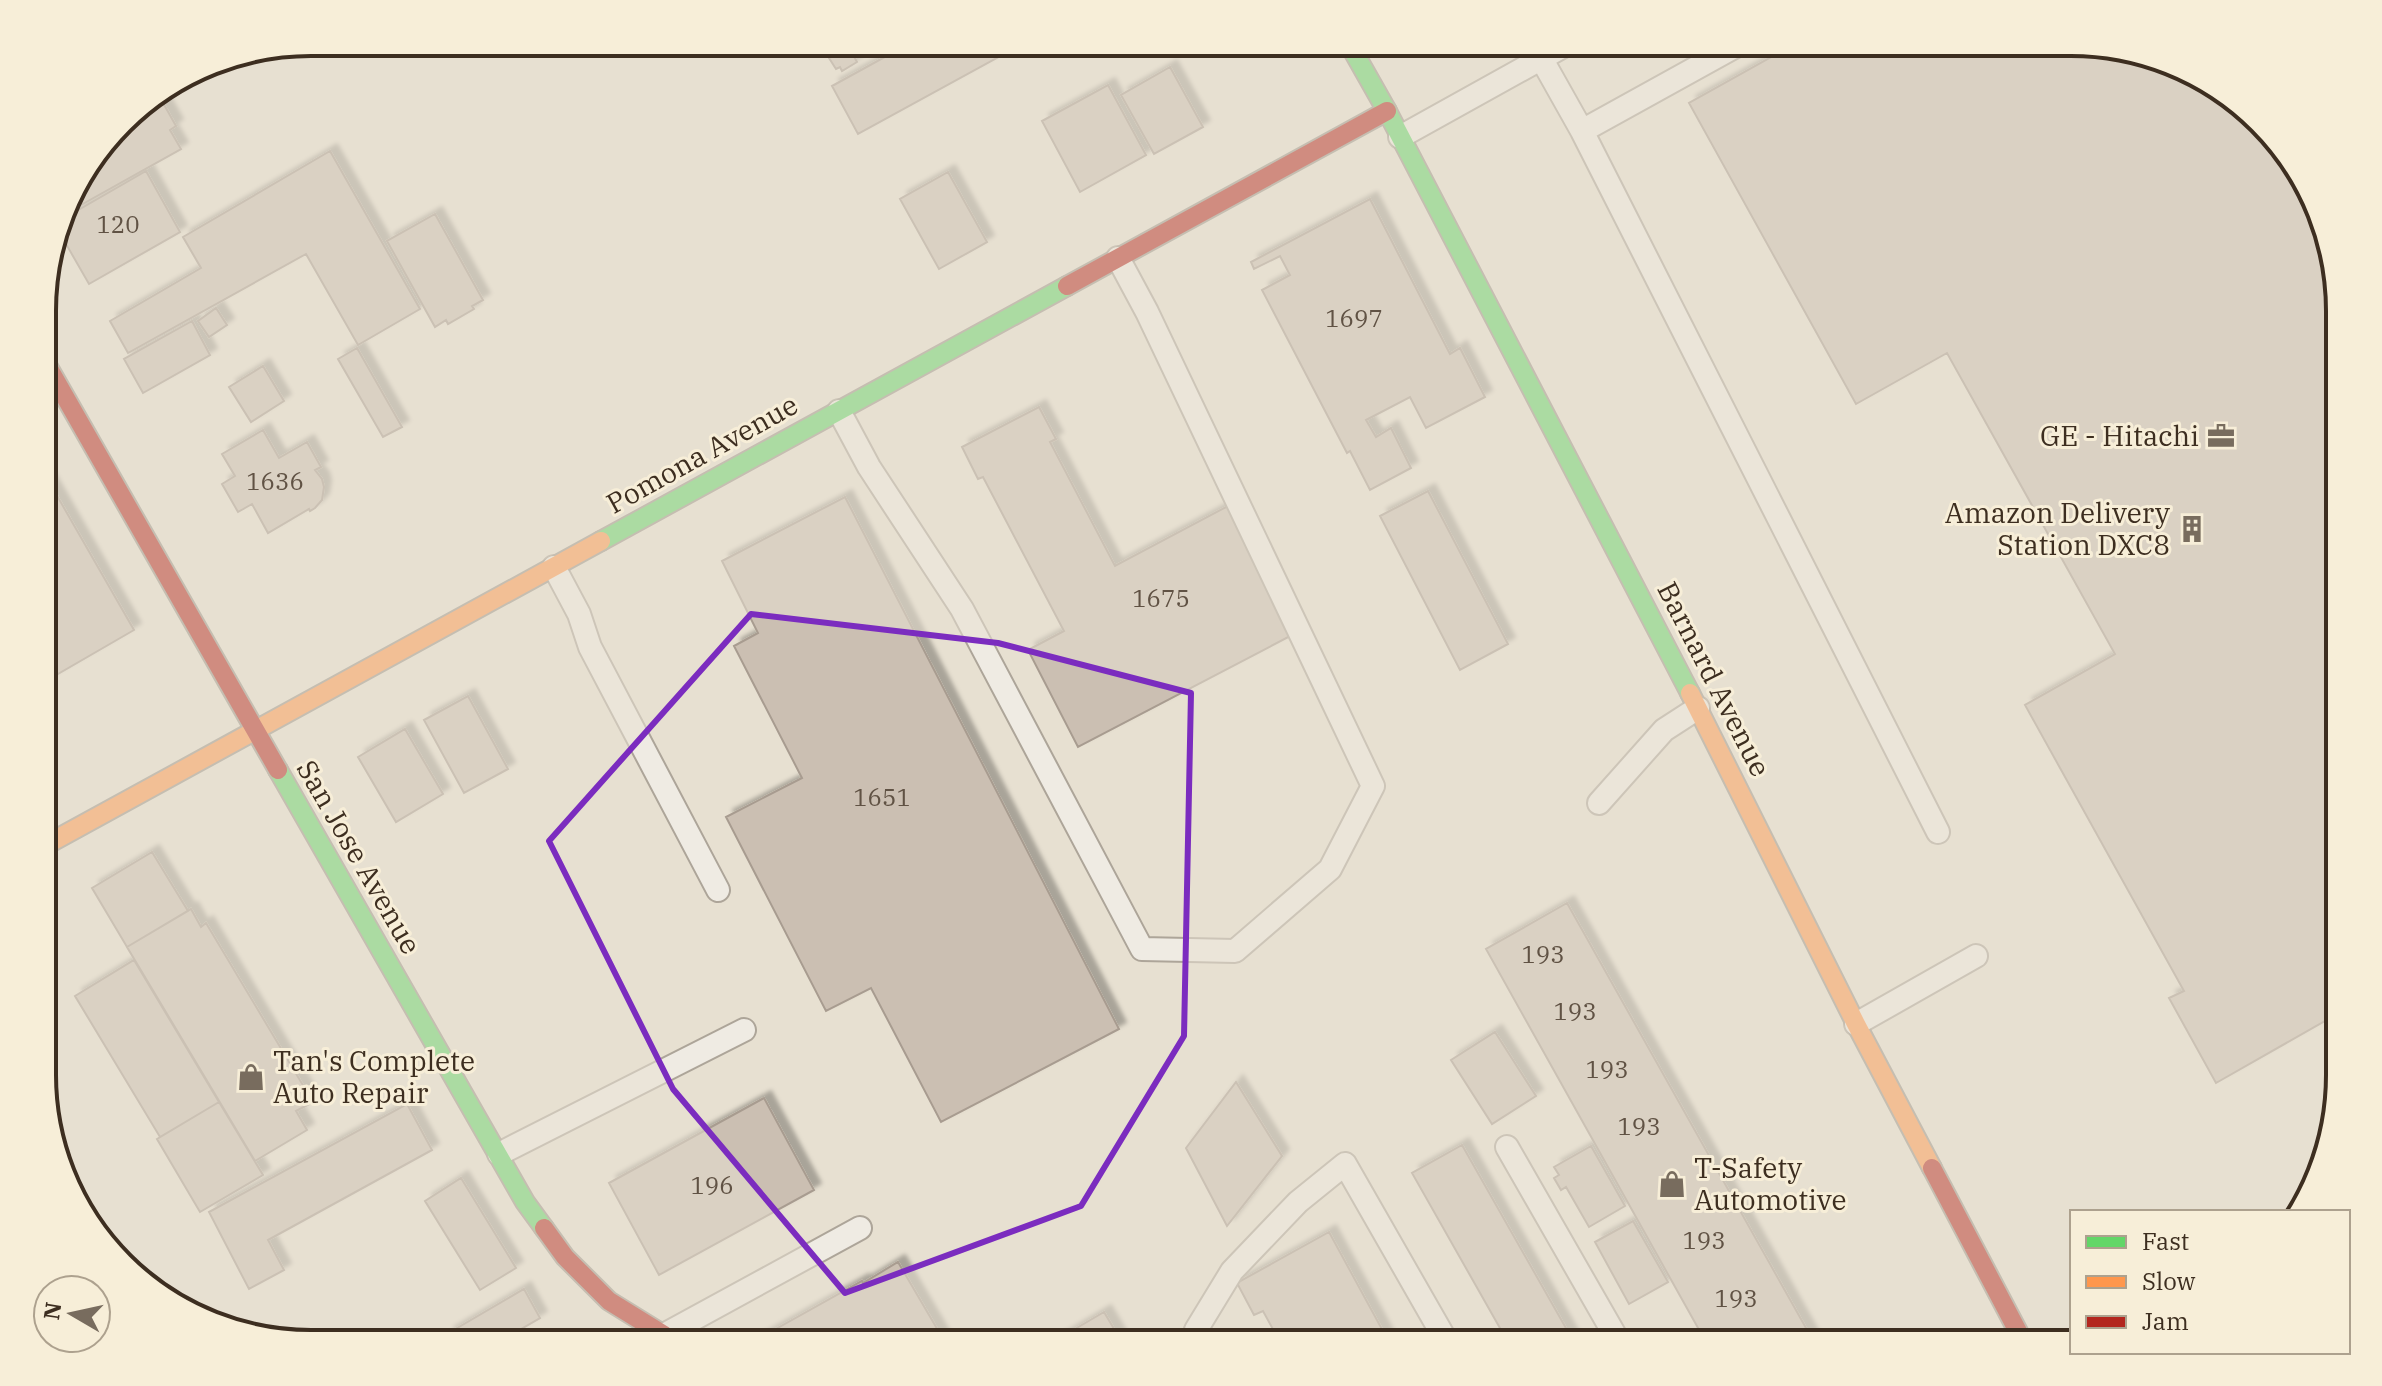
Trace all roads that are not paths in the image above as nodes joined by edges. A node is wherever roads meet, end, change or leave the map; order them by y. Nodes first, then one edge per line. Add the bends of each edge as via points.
1 (1356, 56) edge
2 (1545, 56) edge
3 (1718, 56) edge
4 (1541, 58) junction
5 (1387, 111) junction
6 (1582, 131) junction
7 (1400, 137) junction
8 (1118, 258) junction
9 (56, 381) edge
10 (839, 411) junction
11 (554, 567) junction
12 (1698, 708) junction
13 (256, 731) junction
14 (1599, 803) dead end
15 (1938, 832) dead end
16 (56, 839) edge
17 (718, 890) dead end
18 (1976, 956) dead end
19 (1856, 1024) junction
20 (744, 1030) dead end
21 (1507, 1147) dead end
22 (499, 1154) junction
23 (860, 1228) dead end
24 (1440, 1329) edge
25 (1612, 1329) edge
26 (2017, 1329) edge
27 (653, 1330) edge
28 (683, 1330) edge
29 (1196, 1330) edge

1 - 5 street, Barnard Avenue
2 - 4 lane
3 - 6 lane
4 - 6 lane
4 - 7 lane
5 - 7 street, Barnard Avenue
5 - 8 street, Pomona Avenue
6 - 15 lane
7 - 12 street, Barnard Avenue
8 - 10 street, Pomona Avenue
8 - 10 lane via 1373,786 1330,869 1235,951 1142,949 962,609 869,467
9 - 13 street, San Jose Avenue
10 - 11 street, Pomona Avenue
11 - 13 street, Pomona Avenue
11 - 17 lane via 590,647
12 - 14 lane via 1664,730
12 - 19 street, Barnard Avenue
13 - 16 street, Pomona Avenue
13 - 22 street, San Jose Avenue
18 - 19 lane
19 - 26 street, Barnard Avenue
20 - 22 lane
21 - 25 lane
22 - 27 street, San Jose Avenue via 525,1202 565,1257 609,1301
23 - 28 lane
24 - 29 lane via 1345,1164 1298,1202 1232,1271

